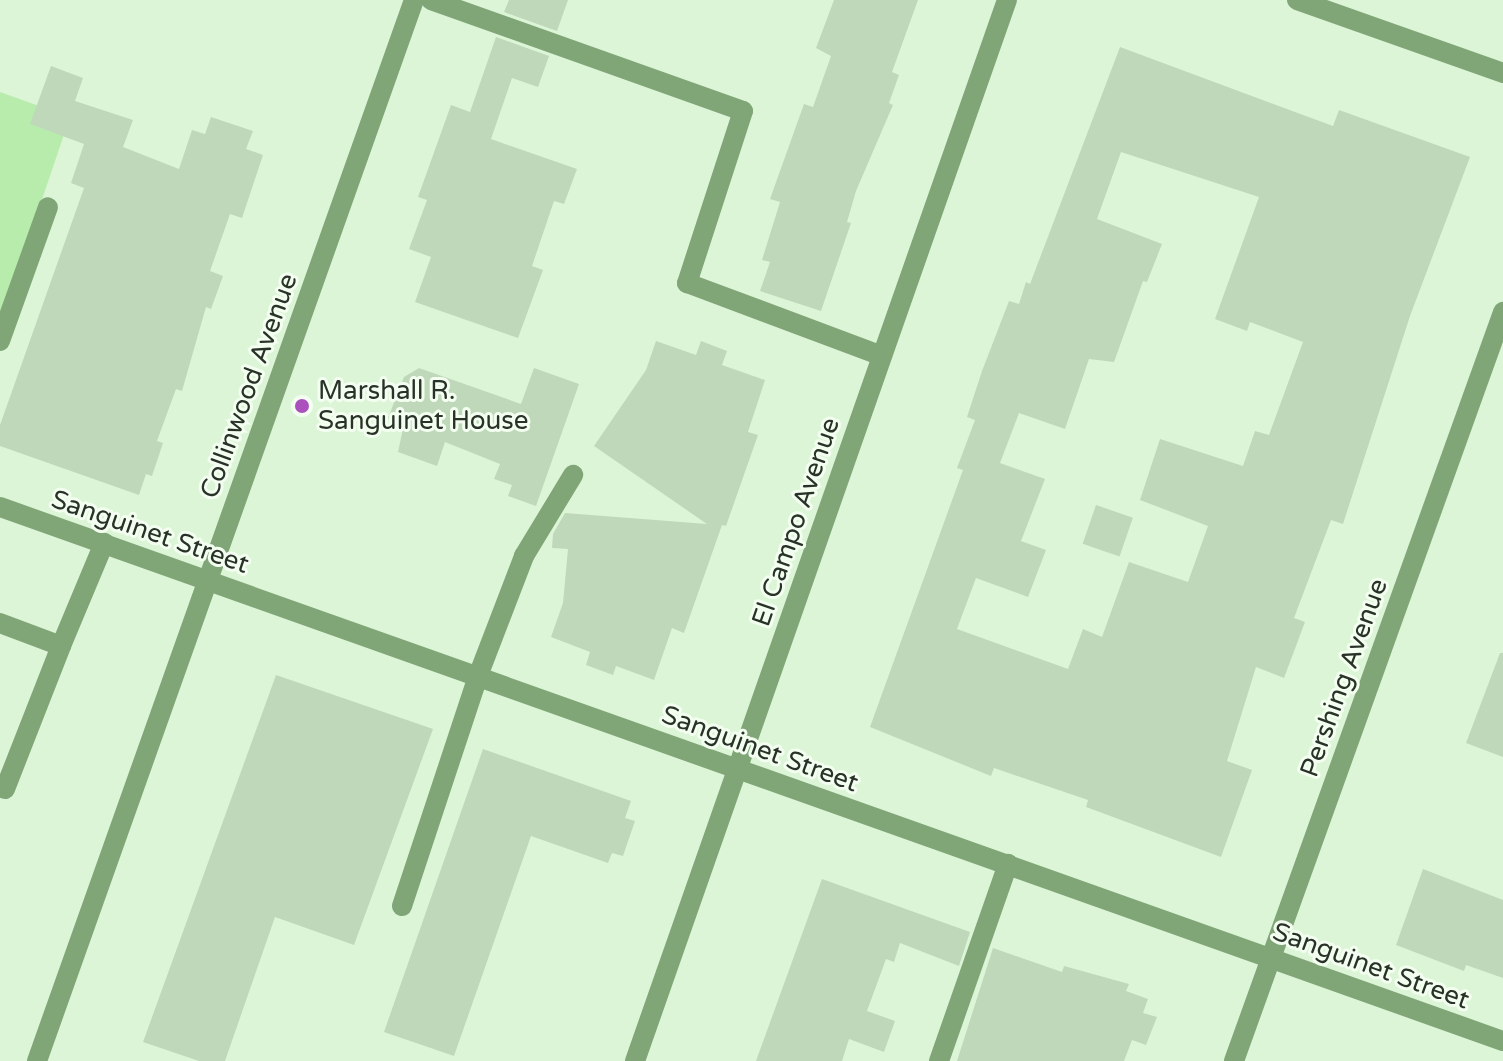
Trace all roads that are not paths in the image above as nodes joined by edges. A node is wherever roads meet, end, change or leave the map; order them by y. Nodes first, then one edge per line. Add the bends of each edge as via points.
1 (414, 0) edge
2 (431, 0) edge
3 (1007, 0) edge
4 (1311, 2) edge
5 (1503, 73) edge
6 (48, 207) dead end
7 (1503, 312) edge
8 (0, 341) edge
9 (882, 356) junction
10 (573, 475) dead end
11 (0, 507) edge
12 (104, 543) junction
13 (208, 580) junction
14 (0, 623) edge
15 (61, 646) junction
16 (478, 676) junction
17 (738, 768) junction
18 (5, 789) dead end
19 (1008, 864) junction
20 (402, 906) dead end
21 (1271, 958) junction
22 (1503, 1041) edge
23 (37, 1061) edge
24 (635, 1061) edge
25 (939, 1061) edge
26 (1234, 1061) edge

1 - 13 street, Collinwood Avenue
2 - 9 street via 743,111 687,283
3 - 9 street, El Campo Avenue
4 - 5 street
6 - 8 street
7 - 21 street, Pershing Avenue
9 - 17 street, El Campo Avenue
10 - 16 street via 524,556
11 - 12 street, Sanguinet Street
12 - 13 street, Sanguinet Street
12 - 15 street
13 - 16 street, Sanguinet Street
13 - 23 street, Collinwood Avenue
14 - 15 street
15 - 18 street
16 - 17 street, Sanguinet Street
16 - 20 street
17 - 19 street, Sanguinet Street
17 - 24 street, El Campo Avenue
19 - 21 street, Sanguinet Street
19 - 25 street
21 - 22 street, Sanguinet Street
21 - 26 street, Pershing Avenue

